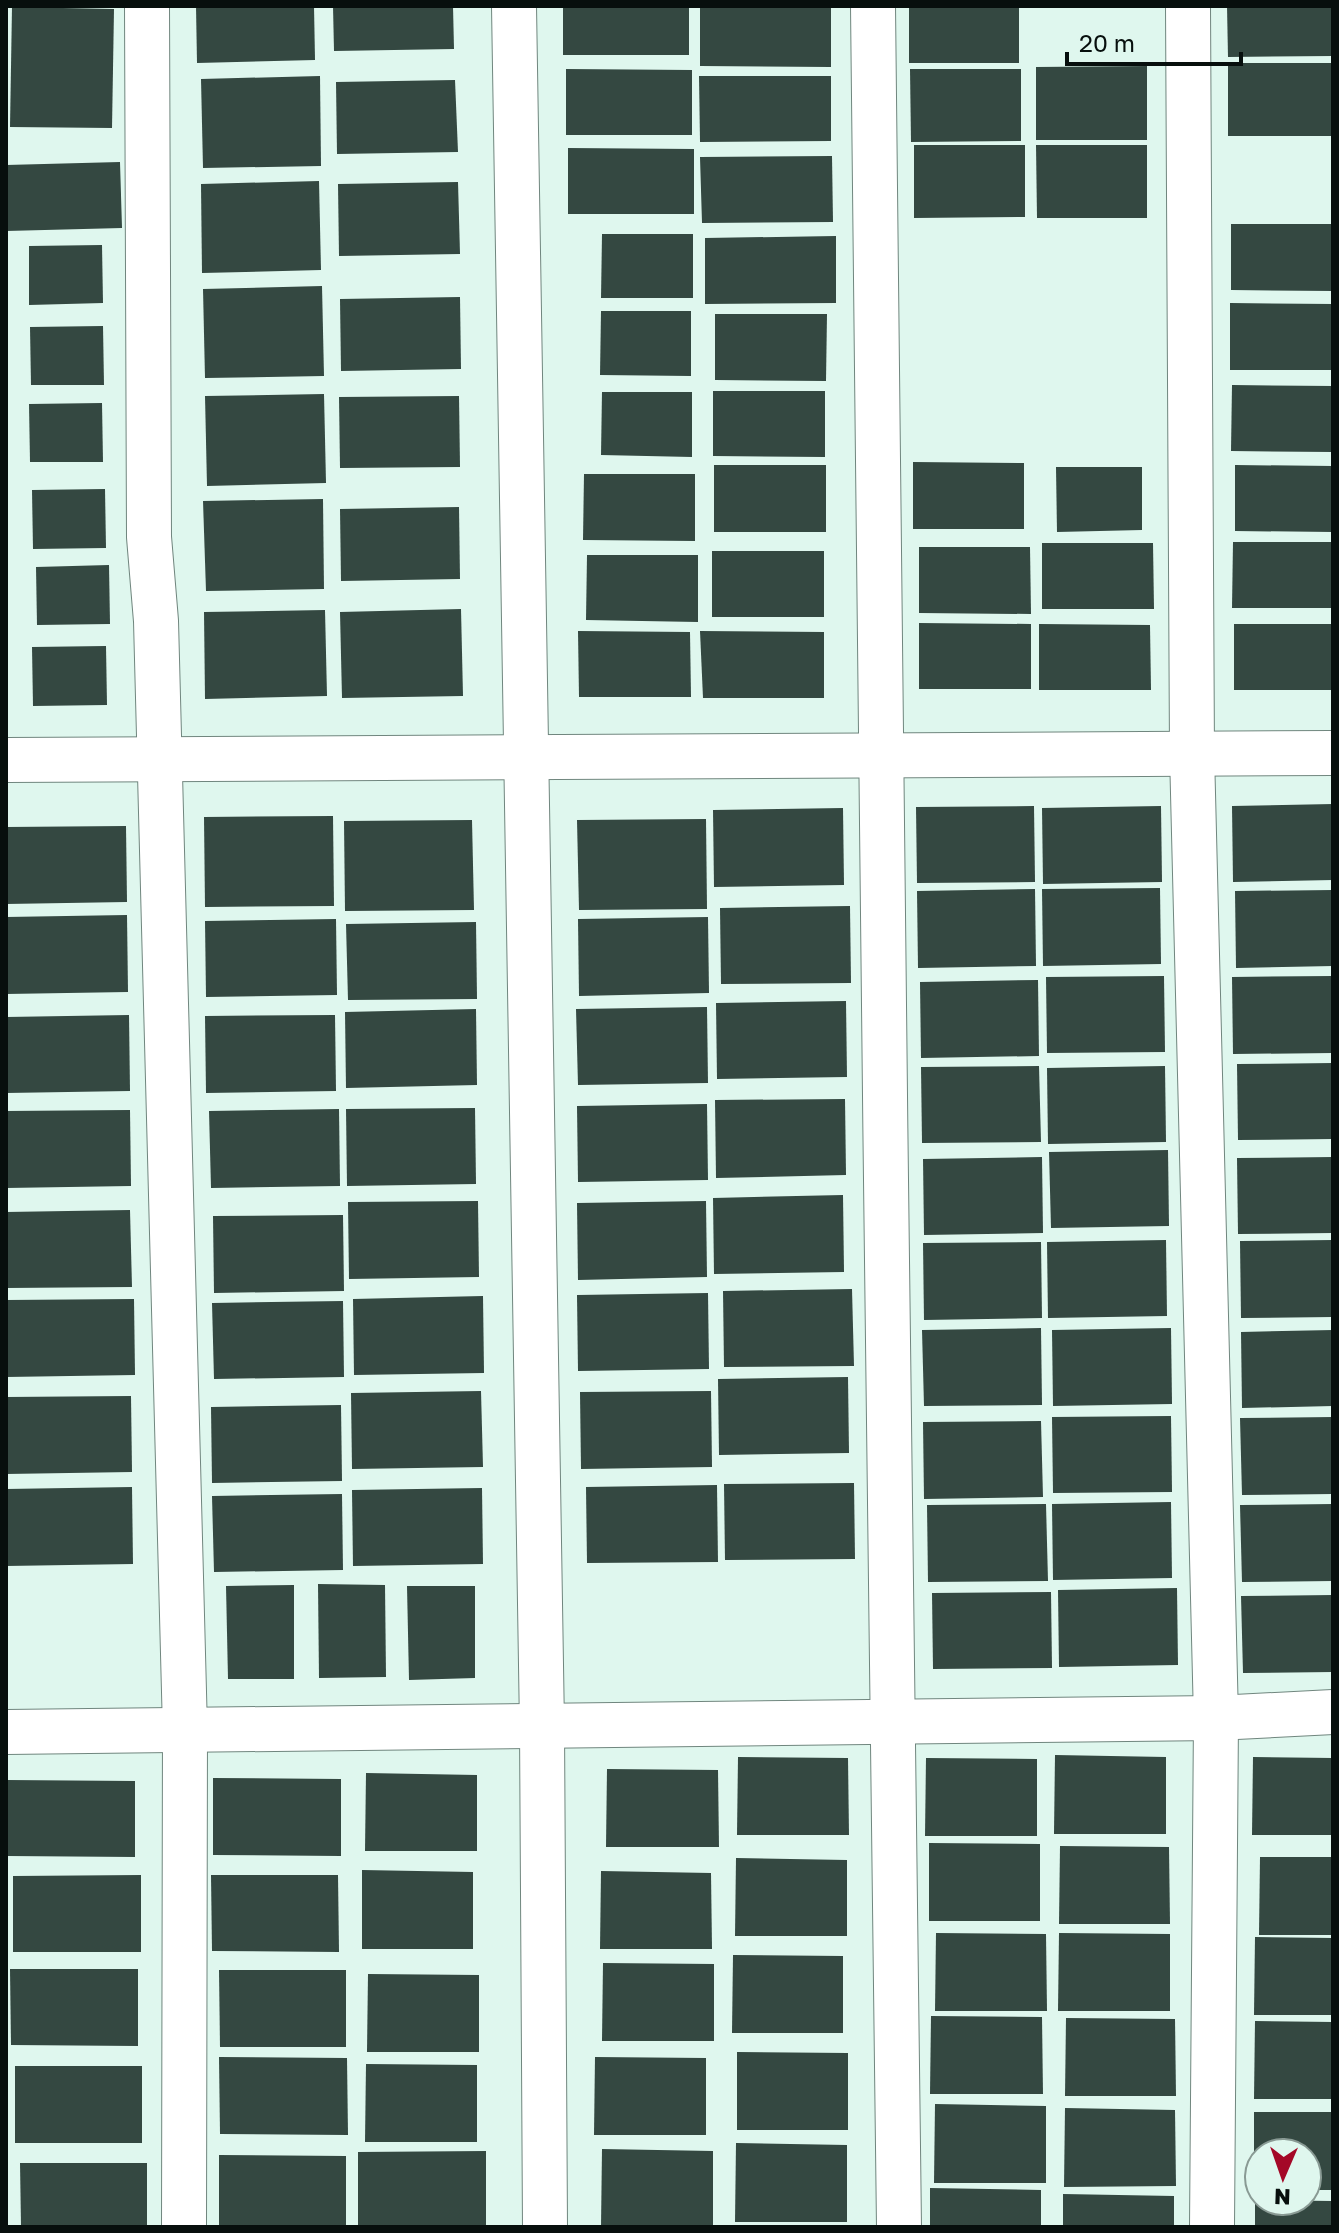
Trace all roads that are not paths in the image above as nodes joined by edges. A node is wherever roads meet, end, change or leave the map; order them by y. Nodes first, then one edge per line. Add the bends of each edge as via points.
1 (147, 6) edge
2 (514, 6) edge
3 (873, 6) edge
4 (1188, 6) edge
5 (1192, 753) junction
6 (1333, 753) edge
7 (884, 755) junction
8 (526, 757) junction
9 (158, 759) junction
10 (6, 760) edge
11 (1333, 1712) edge
12 (1216, 1718) junction
13 (890, 1719) junction
14 (542, 1726) junction
15 (185, 1730) junction
16 (6, 1732) edge
17 (184, 2227) edge
18 (545, 2227) edge
19 (899, 2227) edge
20 (1212, 2227) edge

1 - 9 street via 149,537
2 - 8 street
3 - 7 street
4 - 5 street
5 - 6 street
5 - 7 street
5 - 12 street
7 - 8 street
7 - 13 street
8 - 9 street
8 - 14 street
9 - 10 street
9 - 15 street
11 - 12 street
12 - 13 street
12 - 20 street
13 - 14 street
13 - 19 street
14 - 15 street
14 - 18 street
15 - 16 street
15 - 17 street

